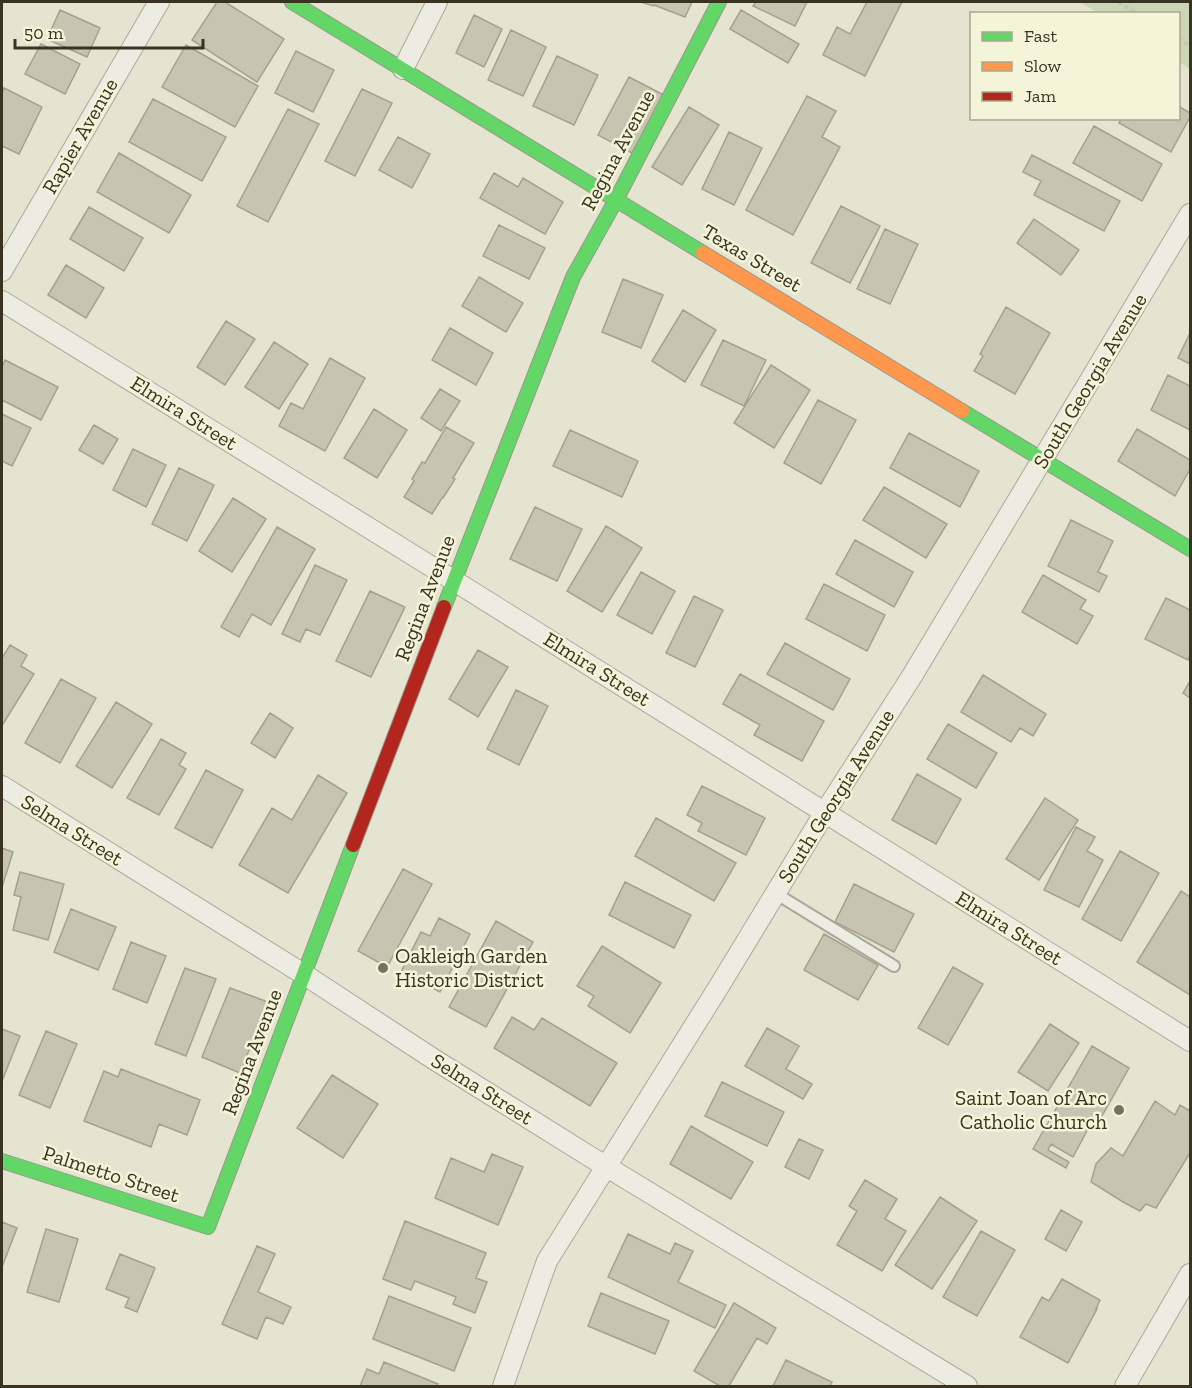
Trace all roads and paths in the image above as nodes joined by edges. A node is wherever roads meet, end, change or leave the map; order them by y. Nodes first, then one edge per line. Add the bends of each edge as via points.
1 (159, 2) edge
2 (292, 2) edge
3 (437, 2) edge
4 (719, 2) edge
5 (1118, 2) edge
6 (1135, 12) edge
7 (403, 69) junction
8 (616, 200) junction
9 (1191, 214) edge
10 (2, 271) edge
11 (2, 301) edge
12 (1042, 459) junction
13 (1191, 549) edge
14 (454, 580) junction
15 (2, 786) edge
16 (825, 812) junction
17 (775, 893) junction
18 (894, 966) dead end
19 (305, 975) junction
20 (1191, 1041) edge
21 (2, 1161) edge
22 (606, 1166) junction
23 (208, 1227) joint
24 (1191, 1274) edge
25 (503, 1386) edge
26 (967, 1386) edge
27 (1125, 1386) edge

1 - 10 street, Rapier Avenue
2 - 7 street, Texas Street
3 - 7 street
4 - 8 street, Regina Avenue
5 - 6 path
7 - 8 street, Texas Street
8 - 12 street, Texas Street
8 - 14 street, Regina Avenue via 573,277
9 - 12 street, South Georgia Avenue
11 - 14 street, Elmira Street
12 - 13 street, Texas Street
12 - 16 street, South Georgia Avenue
14 - 16 street, Elmira Street
14 - 19 street, Regina Avenue
15 - 19 street, Selma Street
16 - 17 street, South Georgia Avenue
16 - 20 street, Elmira Street
17 - 18 lane
17 - 22 street, South Georgia Avenue
19 - 22 street, Selma Street
19 - 23 street, Regina Avenue
21 - 23 street, Palmetto Street
22 - 25 street, South Georgia Avenue via 547,1261
22 - 26 street, Selma Street
24 - 27 street

